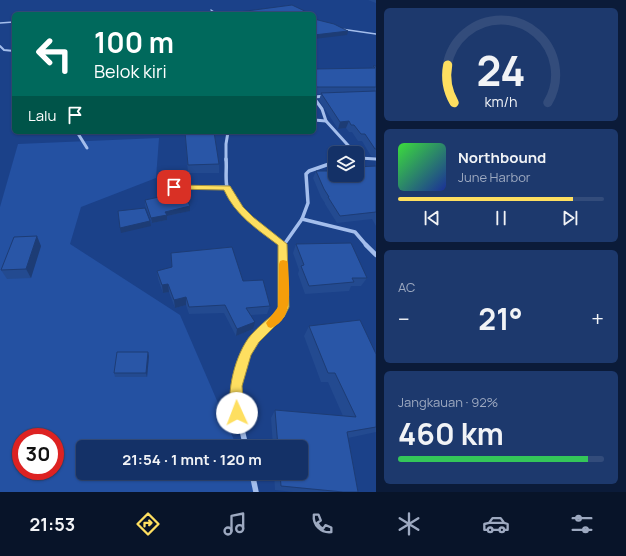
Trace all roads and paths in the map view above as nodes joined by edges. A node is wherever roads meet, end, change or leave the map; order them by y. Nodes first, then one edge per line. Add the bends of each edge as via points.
1 (211, 10) dead end
2 (214, 12) edge
3 (12, 22) edge
4 (0, 24) edge
5 (336, 27) edge
6 (376, 34) edge
7 (0, 46) edge
8 (12, 51) edge
9 (327, 96) edge
10 (316, 98) edge
11 (316, 101) edge
12 (316, 120) edge
13 (326, 121) junction
14 (78, 134) edge
15 (228, 134) edge
16 (348, 146) edge
17 (87, 148) dead end
18 (364, 158) edge
19 (376, 159) edge
20 (328, 164) edge
21 (174, 187) dead end
22 (227, 187) junction
23 (302, 219) junction
24 (283, 244) junction
25 (376, 255) edge
26 (244, 440) edge
27 (253, 480) edge
28 (256, 492) edge

1 - 2 street
3 - 4 street
5 - 6 street
7 - 8 street via 4,50
9 - 10 street
11 - 13 street
12 - 13 street
13 - 16 street
14 - 17 street
15 - 22 street via 225,150
18 - 19 street
20 - 23 street via 306,174 308,203
21 - 22 street
22 - 24 street via 245,214
23 - 24 street
23 - 25 street via 355,232
24 - 26 street via 284,307 281,314 255,339 245,353 236,386 237,413
27 - 28 street

